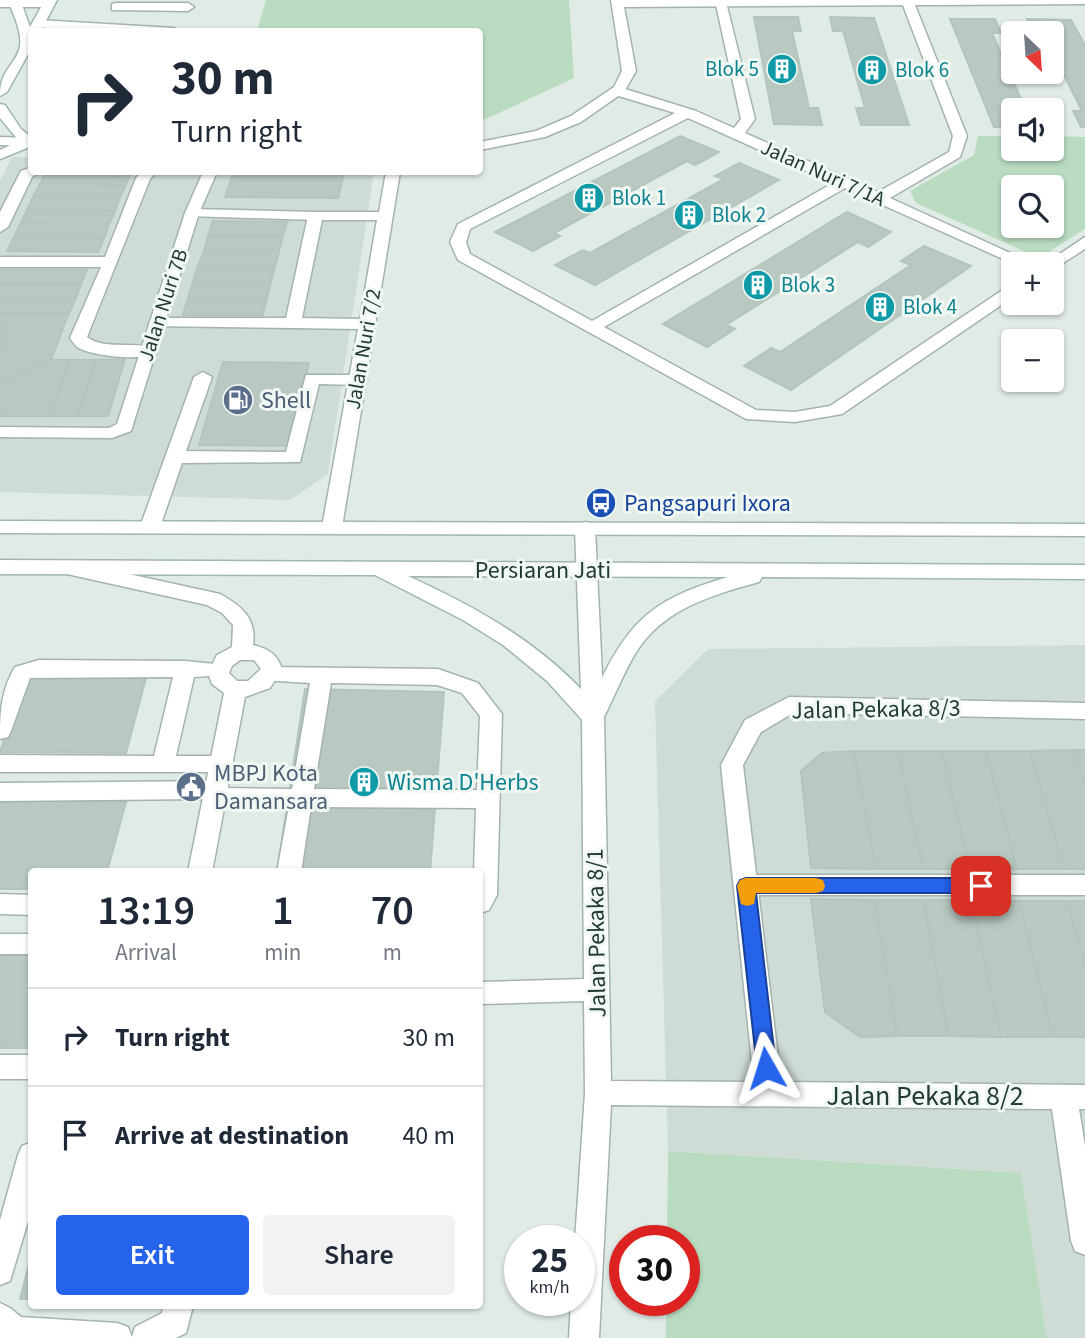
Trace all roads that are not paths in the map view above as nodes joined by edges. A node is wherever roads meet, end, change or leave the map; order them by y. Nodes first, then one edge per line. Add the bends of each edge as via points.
1 (1085, 0) edge
2 (617, 1) edge
3 (719, 1) edge
4 (907, 1) edge
5 (19, 2) edge
6 (50, 2) edge
7 (0, 4) edge
8 (117, 4) edge
9 (190, 4) edge
10 (106, 27) junction
11 (35, 28) edge
12 (95, 28) edge
13 (120, 28) edge
14 (177, 28) edge
15 (28, 29) edge
16 (28, 41) edge
17 (617, 91) junction
18 (0, 92) edge
19 (0, 108) edge
20 (686, 113) junction
21 (736, 134) junction
22 (0, 141) edge
23 (28, 141) edge
24 (28, 142) edge
25 (28, 143) edge
26 (483, 145) edge
27 (0, 155) edge
28 (28, 173) edge
29 (146, 175) edge
30 (209, 175) edge
31 (393, 175) edge
32 (844, 183) junction
33 (879, 198) junction
34 (192, 213) junction
35 (315, 216) junction
36 (386, 216) junction
37 (0, 227) edge
38 (1085, 242) edge
39 (1001, 253) edge
40 (1064, 257) edge
41 (0, 262) edge
42 (111, 262) junction
43 (1001, 298) edge
44 (293, 323) junction
45 (157, 324) junction
46 (367, 324) junction
47 (593, 327) junction
48 (148, 352) junction
49 (203, 377) dead end
50 (358, 380) junction
51 (0, 432) edge
52 (175, 457) junction
53 (0, 527) edge
54 (150, 527) junction
55 (332, 527) junction
56 (585, 528) junction
57 (1085, 530) edge
58 (0, 567) edge
59 (69, 568) junction
60 (375, 568) junction
61 (781, 569) junction
62 (585, 571) junction
63 (1085, 572) edge
64 (242, 652) junction
65 (185, 669) junction
66 (218, 670) junction
67 (269, 675) junction
68 (322, 675) junction
69 (236, 689) junction
70 (1085, 711) edge
71 (593, 717) junction
72 (0, 731) edge
73 (0, 763) edge
74 (163, 764) junction
75 (221, 764) junction
76 (0, 792) edge
77 (215, 797) junction
78 (302, 798) junction
79 (489, 799) junction
80 (201, 868) edge
81 (290, 868) edge
82 (746, 886) junction
83 (1085, 886) edge
84 (483, 898) edge
85 (0, 904) edge
86 (28, 905) edge
87 (0, 944) edge
88 (28, 944) edge
89 (596, 990) junction
90 (483, 993) edge
91 (0, 1067) edge
92 (28, 1067) edge
93 (598, 1093) junction
94 (769, 1094) junction
95 (1074, 1096) edge
96 (28, 1170) edge
97 (1085, 1238) edge
98 (0, 1271) edge
99 (177, 1309) edge
100 (0, 1318) edge
101 (117, 1338) edge
102 (146, 1338) edge
103 (584, 1338) edge

1 - 4 street
2 - 3 street
2 - 17 street via 629,71
3 - 4 street
3 - 21 street via 748,119
4 - 33 street via 960,136 955,154
5 - 6 street
5 - 7 street
5 - 15 street
6 - 11 street
8 - 9 street
8 - 10 street
9 - 14 street
10 - 12 street
10 - 13 street
16 - 18 street
17 - 20 street, Jalan Nuri 7/1A
17 - 26 street via 576,119 540,134
19 - 23 street via 16,132
20 - 21 street, Jalan Nuri 7/1A
20 - 47 street via 463,228 458,242 463,257
21 - 32 street, Jalan Nuri 7/1A
22 - 24 street
25 - 27 street
28 - 37 street
29 - 42 street
30 - 34 street, Jalan Nuri 7B
31 - 36 street, Jalan Nuri 7/2
32 - 33 street, Jalan Nuri 7/1A
32 - 47 street
33 - 39 street, Jalan Nuri 7/1A
34 - 35 street
34 - 45 street, Jalan Nuri 7B
35 - 36 street
35 - 44 street
36 - 46 street, Jalan Nuri 7/2
38 - 40 street
41 - 42 street
42 - 48 street via 78,338 91,349
43 - 47 street via 836,410 806,418 752,415
44 - 45 street
44 - 46 street
45 - 48 street, Jalan Nuri 7B
46 - 50 street, Jalan Nuri 7/2
48 - 51 street, Jalan Nuri 7B via 125,427 112,433
49 - 52 street
50 - 52 street via 312,379 294,458
50 - 55 street, Jalan Nuri 7/2
52 - 54 street
53 - 54 street, Persiaran Jati
54 - 55 street, Persiaran Jati
55 - 56 street, Persiaran Jati
56 - 57 street, Persiaran Jati
56 - 62 street, Jalan Pekaka 8/1
58 - 59 street, Persiaran Jati
59 - 60 street, Persiaran Jati
59 - 64 street via 213,599 243,622
60 - 62 street, Persiaran Jati
60 - 71 street via 502,633 551,671
61 - 62 street, Persiaran Jati
61 - 63 street, Persiaran Jati
61 - 71 street via 668,606 633,640
62 - 71 street, Jalan Pekaka 8/1
64 - 66 street via 224,660
64 - 67 street via 266,657 272,669
65 - 66 street
65 - 72 street via 39,668 22,672
65 - 74 street
66 - 69 street via 222,683
67 - 68 street
67 - 69 street via 253,688
68 - 78 street
68 - 79 street via 438,677 470,688 491,714
69 - 75 street
70 - 82 street, Jalan Pekaka 8/3 via 789,705 753,726 732,765
71 - 89 street, Jalan Pekaka 8/1
73 - 74 street
74 - 75 street
75 - 77 street
76 - 77 street via 216,790
77 - 78 street
77 - 80 street
78 - 79 street
78 - 81 street
79 - 84 street
82 - 83 street
82 - 94 street, Jalan Pekaka 8/3
85 - 86 street
87 - 88 street
89 - 90 street
89 - 93 street, Jalan Pekaka 8/1
91 - 92 street
93 - 94 street, Jalan Pekaka 8/2
93 - 103 street, Jalan Pekaka 8/1
94 - 95 street, Jalan Pekaka 8/2
95 - 97 street
96 - 98 street
99 - 102 street via 175,1322
100 - 101 street via 15,1332

